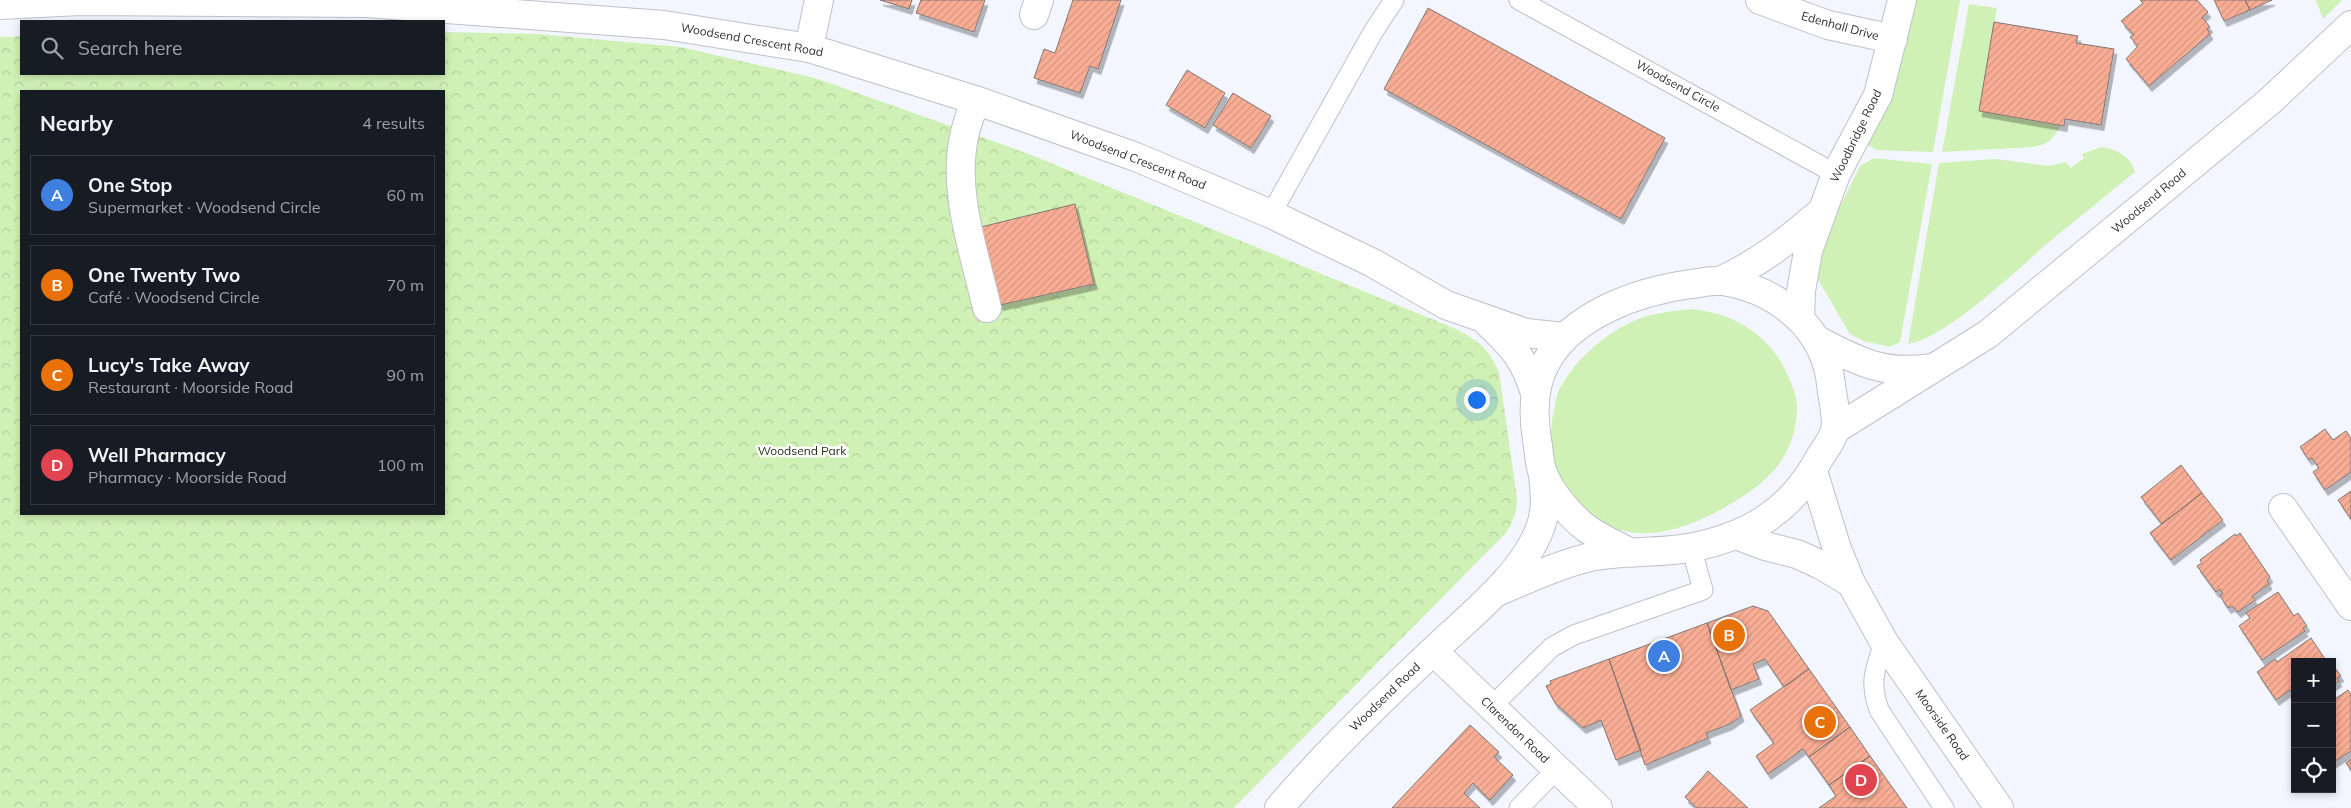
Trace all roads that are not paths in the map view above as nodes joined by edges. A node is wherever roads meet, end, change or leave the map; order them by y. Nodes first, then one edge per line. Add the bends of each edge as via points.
1 (819, 0) edge
2 (1394, 0) edge
3 (1519, 0) edge
4 (1760, 0) edge
5 (1902, 0) edge
6 (0, 5) edge
7 (518, 7) edge
8 (2351, 25) edge
9 (1893, 39) junction
10 (810, 48) junction
11 (976, 100) junction
12 (1836, 174) junction
13 (1821, 212) junction
14 (1271, 214) junction
15 (1720, 281) junction
16 (986, 308) dead end
17 (1800, 317) junction
18 (1483, 318) junction
19 (1564, 337) junction
20 (1817, 340) junction
21 (1938, 367) junction
22 (1536, 393) junction
23 (1836, 429) junction
24 (1542, 471) junction
25 (1813, 471) junction
26 (2283, 508) dead end
27 (1736, 535) junction
28 (1692, 547) junction
29 (1627, 551) junction
30 (1851, 583) junction
31 (1498, 592) junction
32 (2351, 606) edge
33 (1884, 642) junction
34 (1433, 651) junction
35 (1491, 707) junction
36 (1557, 770) junction
37 (1279, 808) edge
38 (1519, 808) edge
39 (1598, 808) edge
40 (1944, 808) edge
41 (1999, 808) edge

1 - 10 street
2 - 14 lane
3 - 12 lane, Woodsend Circle
4 - 9 street, Edenhall Drive via 1828,25
5 - 9 street, Woodbridge Road
6 - 7 street, Woodsend Crescent Road via 81,1
7 - 10 street, Woodsend Crescent Road
8 - 21 street, Woodsend Road via 2270,101 1988,334
9 - 12 street, Woodbridge Road via 1878,96
10 - 11 street, Woodsend Crescent Road
11 - 14 street, Woodsend Crescent Road via 1136,158
11 - 16 street via 964,138 962,175 964,207
12 - 13 street, Woodbridge Road
13 - 15 street, Woodbridge Road via 1751,267
13 - 17 street, Woodbridge Road via 1808,251
14 - 18 street, Woodsend Crescent Road via 1373,263 1446,305
15 - 17 street via 1761,291
15 - 19 street via 1678,286 1632,299 1596,314
17 - 20 street
18 - 19 street, Woodsend Crescent Road via 1526,333
18 - 22 street, Woodsend Crescent Road via 1514,348 1527,367
19 - 22 street via 1545,364
20 - 21 street, Woodsend Road via 1858,362 1902,371
20 - 23 street via 1830,378
21 - 23 street, Woodsend Road
22 - 24 street via 1536,429
23 - 25 street
24 - 29 street via 1560,501 1586,528
24 - 31 street, Woodsend Road via 1546,505 1539,531
25 - 27 street via 1770,518
25 - 30 street, Moorside Road
26 - 32 street
27 - 28 street
27 - 30 street, Moorside Road via 1797,554
28 - 29 street
28 - 35 lane via 1703,590 1574,635 1552,647
29 - 31 street, Woodsend Road via 1570,563
30 - 33 street, Moorside Road
31 - 34 street, Woodsend Road
33 - 40 lane via 1873,677 1873,692 1879,710
33 - 41 street, Moorside Road
34 - 35 street, Clarendon Road
34 - 37 street, Woodsend Road via 1360,720
35 - 36 street, Clarendon Road
36 - 38 lane
36 - 39 street, Clarendon Road

